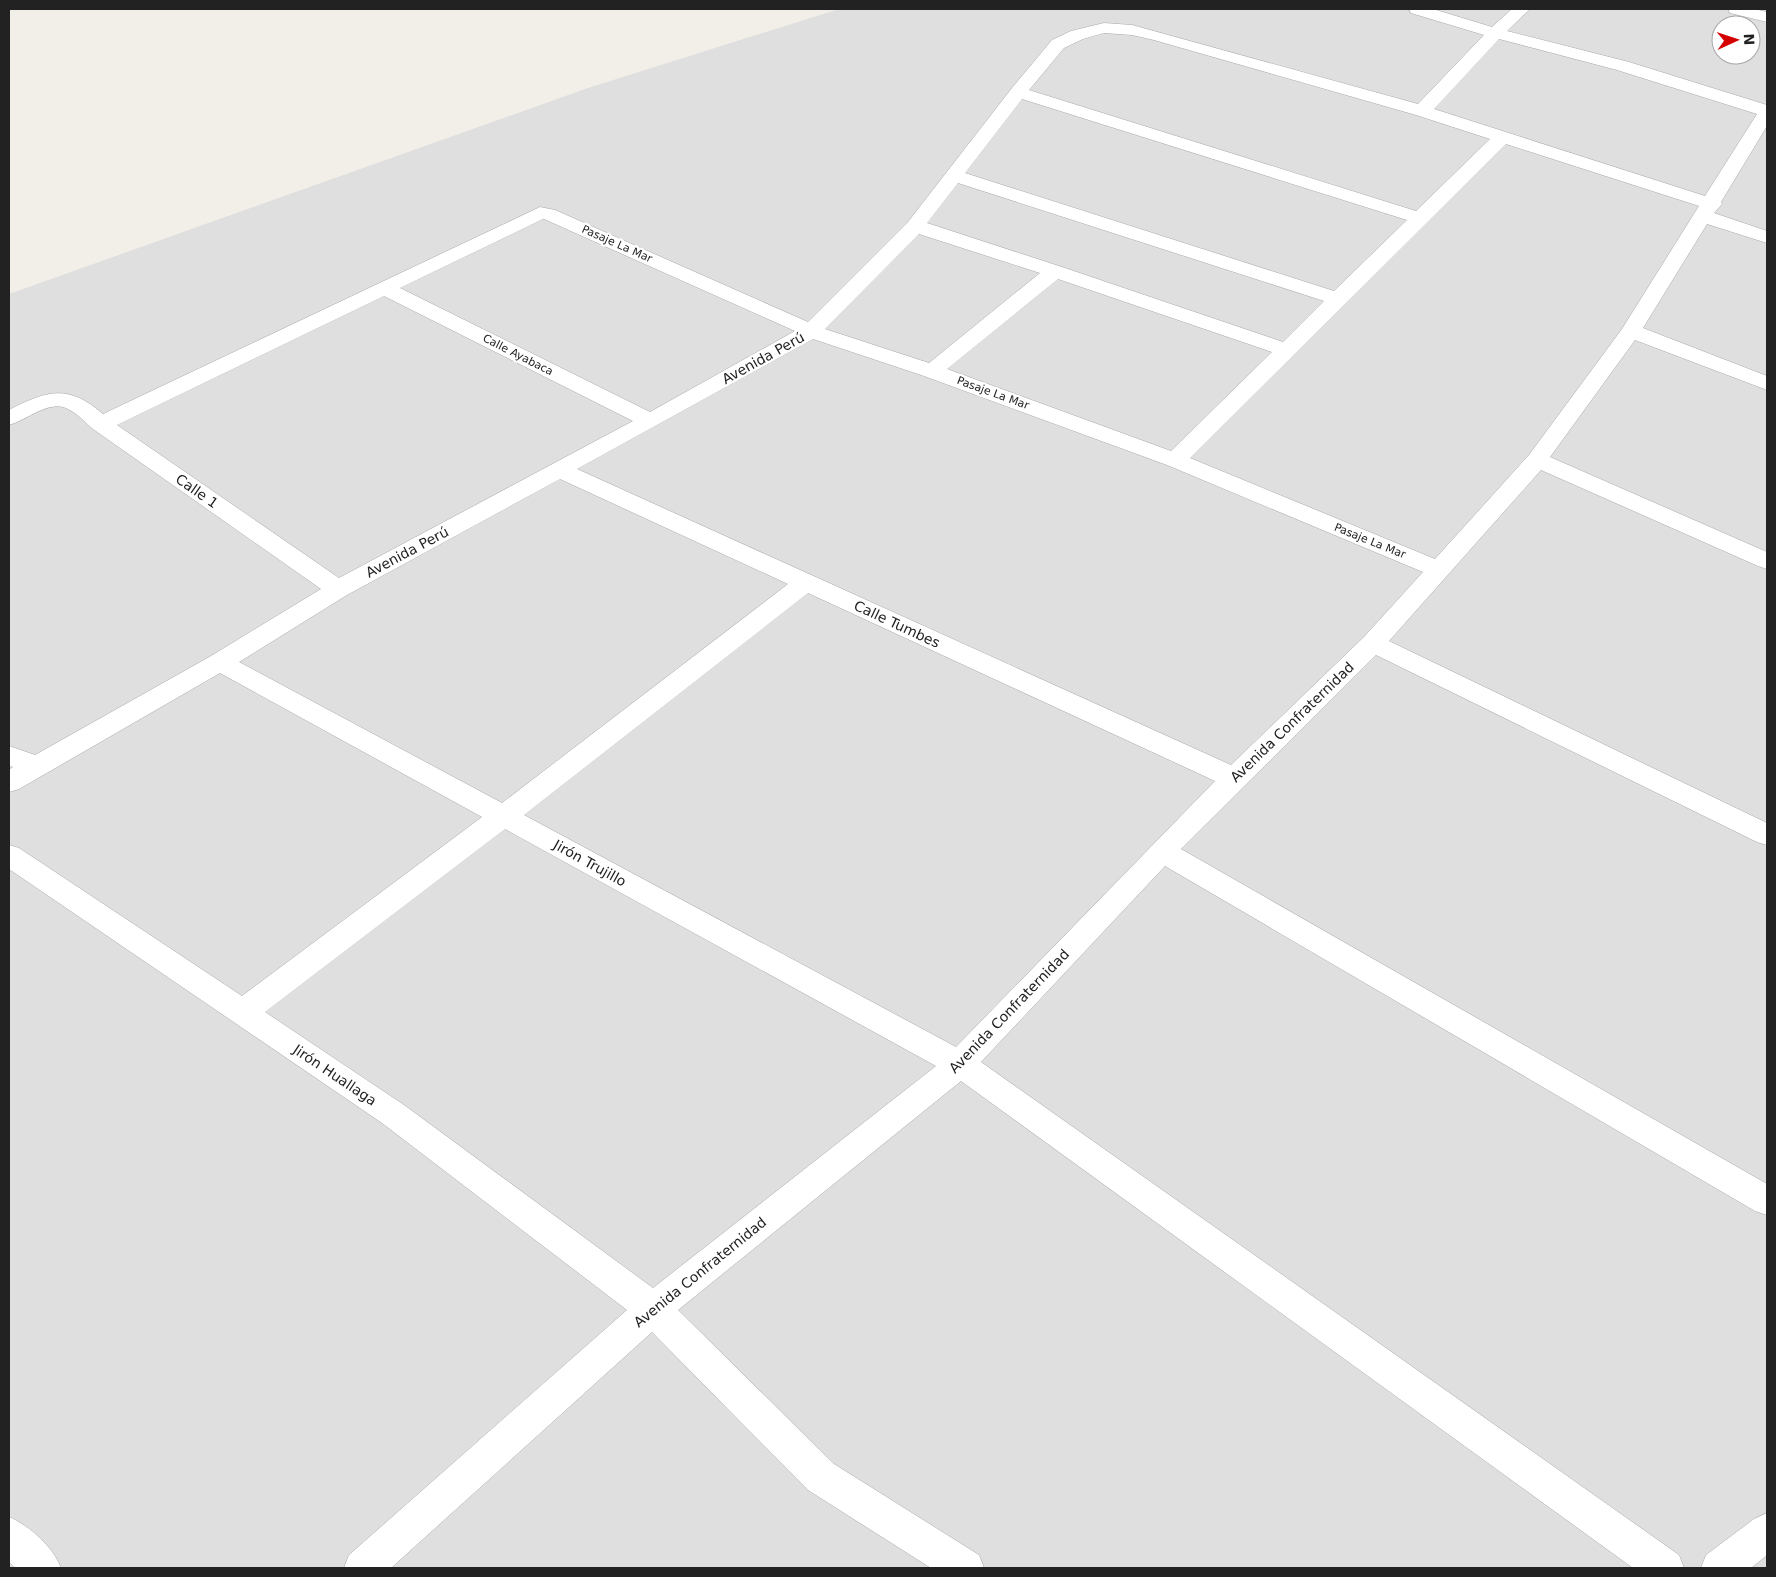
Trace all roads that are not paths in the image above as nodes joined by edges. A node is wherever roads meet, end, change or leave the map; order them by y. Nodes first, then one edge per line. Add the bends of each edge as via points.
1 (1417, 9) edge
2 (1522, 9) edge
3 (1736, 9) edge
4 (1767, 18) edge
5 (1494, 33) junction
6 (1018, 92) junction
7 (1422, 111) junction
8 (1767, 112) edge
9 (1502, 137) junction
10 (954, 176) junction
11 (1708, 210) junction
12 (1420, 218) junction
13 (915, 226) junction
14 (1767, 237) edge
15 (1055, 271) junction
16 (386, 289) junction
17 (1338, 299) junction
18 (811, 331) junction
19 (1631, 332) junction
20 (1287, 350) junction
21 (932, 371) junction
22 (1767, 384) edge
23 (9, 418) edge
24 (650, 421) junction
25 (100, 424) junction
26 (1174, 460) junction
27 (1537, 460) junction
28 (560, 470) junction
29 (1767, 561) edge
30 (1439, 570) junction
31 (805, 583) junction
32 (338, 589) junction
33 (1373, 643) junction
34 (220, 662) junction
35 (9, 754) edge
36 (35, 766) junction
37 (1234, 778) junction
38 (9, 782) edge
39 (503, 816) junction
40 (1767, 835) edge
41 (1162, 851) junction
42 (9, 855) edge
43 (242, 1013) junction
44 (960, 1064) junction
45 (1767, 1201) edge
46 (653, 1309) junction
47 (1767, 1532) edge
48 (9, 1536) edge
49 (42, 1568) edge
50 (363, 1568) edge
51 (965, 1568) edge
52 (1665, 1568) edge
53 (1720, 1568) edge

1 - 5 street
2 - 5 street
3 - 4 street
5 - 7 street
5 - 8 street via 1623,66
6 - 7 street, Avenida Perú via 1058,44 1077,34 1104,28 1158,36
6 - 10 street, Avenida Perú
6 - 12 street
7 - 9 street, Avenida Perú
8 - 11 street, Avenida Confraternidad
9 - 11 street, Avenida Perú
9 - 12 street
10 - 13 street, Avenida Perú
10 - 17 street
11 - 14 street, Avenida Perú
11 - 19 street, Avenida Confraternidad
12 - 17 street
13 - 15 street
13 - 18 street, Avenida Perú
15 - 20 street
15 - 21 street
16 - 18 street, Pasaje La Mar via 540,213
16 - 24 street, Calle Ayabaca
16 - 25 street
17 - 20 street
18 - 21 street, Pasaje La Mar
18 - 24 street, Avenida Perú
19 - 22 street
19 - 27 street, Avenida Confraternidad
20 - 26 street
21 - 26 street, Pasaje La Mar
23 - 25 street, Calle 1 via 55,398 75,403
24 - 28 street, Avenida Perú
25 - 32 street, Calle 1
26 - 30 street, Pasaje La Mar
27 - 29 street
27 - 30 street, Avenida Confraternidad
28 - 31 street, Calle Tumbes
28 - 32 street, Avenida Perú
30 - 33 street, Avenida Confraternidad
31 - 37 street, Calle Tumbes
31 - 39 street
32 - 34 street, Avenida Perú
33 - 37 street, Avenida Confraternidad
33 - 40 street
34 - 36 street, Avenida Perú
34 - 39 street, Jirón Trujillo
35 - 36 street
36 - 38 street, Avenida Perú
37 - 41 street, Avenida Confraternidad
39 - 43 street
39 - 44 street, Jirón Trujillo
41 - 44 street, Avenida Confraternidad
41 - 45 street
42 - 43 street, Jirón Huallaga
43 - 46 street, Jirón Huallaga via 393,1114
44 - 46 street, Avenida Confraternidad
44 - 52 street, Jirón Trujillo
46 - 50 street, Avenida Confraternidad
46 - 51 street, Jirón Huallaga via 822,1477
47 - 53 street
48 - 49 street

